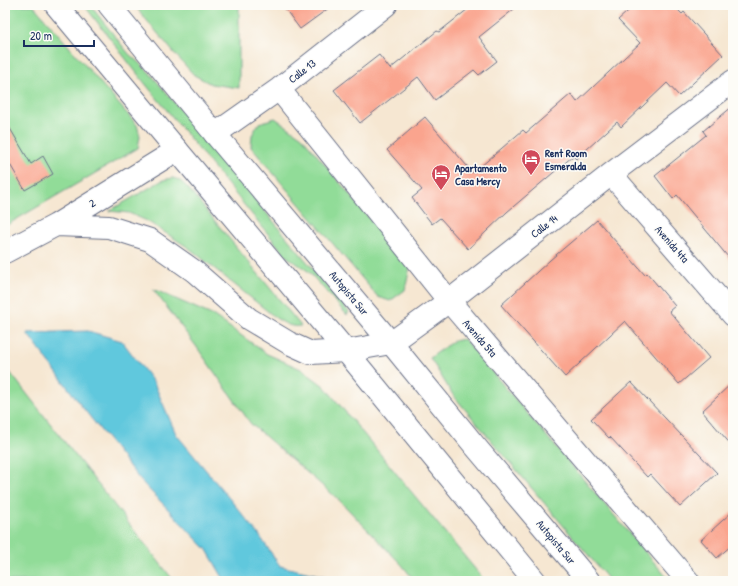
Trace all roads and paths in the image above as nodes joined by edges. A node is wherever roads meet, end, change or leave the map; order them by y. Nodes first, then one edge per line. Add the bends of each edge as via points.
1 (56, 5) edge
2 (109, 5) edge
3 (386, 5) edge
4 (733, 81) edge
5 (279, 89) junction
6 (215, 134) junction
7 (177, 150) junction
8 (611, 174) junction
9 (56, 225) junction
10 (5, 252) edge
11 (449, 301) junction
12 (733, 315) edge
13 (391, 342) junction
14 (346, 352) junction
15 (535, 581) edge
16 (589, 581) edge
17 (688, 581) edge

1 - 7 main road
2 - 6 main road, Autopista Sur
3 - 5 main road, Calle 13
4 - 8 main road, Calle 14
5 - 6 main road, Calle 13
5 - 11 main road, Avenida 5ta
6 - 13 main road, Autopista Sur
7 - 9 main road, 2
7 - 14 main road
8 - 11 main road, Calle 14
8 - 12 main road, Avenida 4ta
9 - 10 main road, 2
9 - 14 main road, Calle 14 via 109,227 150,240 194,271 249,319 289,343 311,353
11 - 13 main road, Calle 14
11 - 17 main road, Avenida 5ta
13 - 14 main road, Calle 14
13 - 16 main road, Autopista Sur
14 - 15 main road

